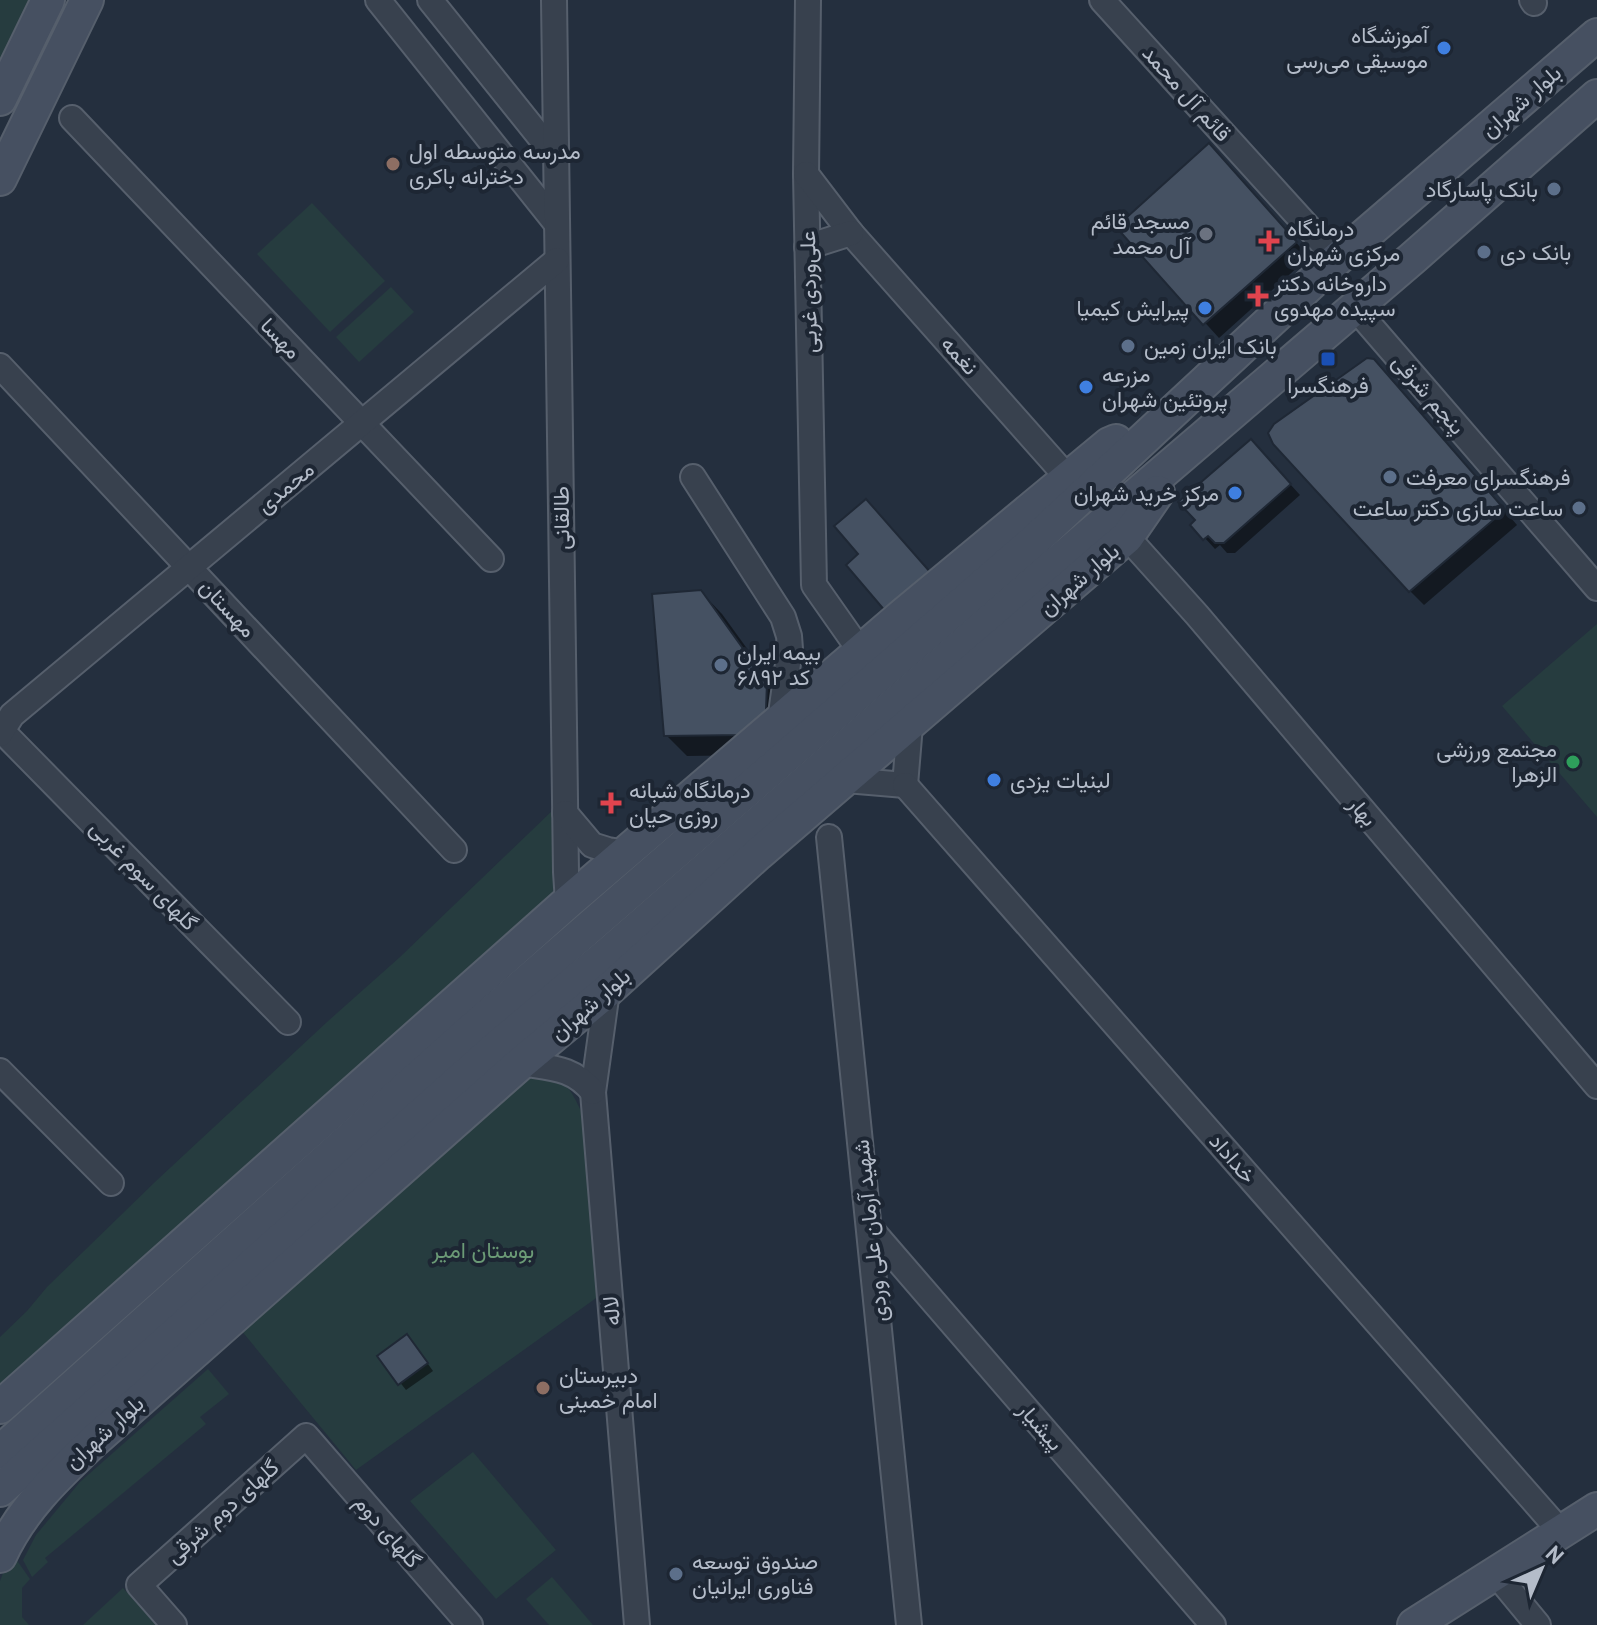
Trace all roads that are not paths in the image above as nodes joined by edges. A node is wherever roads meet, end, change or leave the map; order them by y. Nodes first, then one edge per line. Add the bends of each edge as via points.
1 (48, 0) edge
2 (87, 0) edge
3 (378, 0) edge
4 (430, 0) edge
5 (554, 0) edge
6 (808, 0) edge
7 (1102, 0) edge
8 (1597, 35) edge
9 (1597, 96) edge
10 (0, 99) edge
11 (72, 118) dead end
12 (556, 157) junction
13 (806, 174) junction
14 (0, 179) edge
15 (556, 223) junction
16 (851, 233) junction
17 (807, 247) junction
18 (1337, 259) junction
19 (557, 260) junction
20 (1355, 308) junction
21 (0, 366) edge
22 (362, 423) junction
23 (1160, 424) junction
24 (1183, 455) junction
25 (693, 477) dead end
26 (1068, 478) junction
27 (1127, 537) junction
28 (491, 559) dead end
29 (189, 567) junction
30 (814, 585) junction
31 (1597, 588) edge
32 (772, 600) junction
33 (861, 652) junction
34 (780, 721) junction
35 (910, 725) junction
36 (3, 726) edge
37 (846, 780) junction
38 (897, 784) junction
39 (565, 813) junction
40 (829, 837) dead end
41 (454, 850) dead end
42 (626, 853) junction
43 (568, 902) junction
44 (607, 991) junction
45 (288, 1022) dead end
46 (521, 1063) junction
47 (0, 1071) edge
48 (1597, 1086) edge
49 (593, 1092) junction
50 (111, 1183) dead end
51 (869, 1227) junction
52 (0, 1407) edge
53 (306, 1436) joint
54 (0, 1452) edge
55 (0, 1490) edge
56 (1597, 1509) edge
57 (1561, 1532) junction
58 (0, 1556) edge
59 (1496, 1574) junction
60 (174, 1625) edge
61 (470, 1625) edge
62 (637, 1625) edge
63 (909, 1625) edge
64 (1213, 1625) edge
65 (1414, 1625) edge
66 (1538, 1625) edge

1 - 10 main road
2 - 14 main road
3 - 15 street
4 - 12 street
5 - 12 street, طالقانی
6 - 13 street, علی‌وردی غربی
7 - 18 street, قائم آل محمد
8 - 18 main road, بلوار شهران
9 - 20 main road, بلوار شهران
11 - 22 street, مهسا
12 - 15 street, طالقانی
13 - 16 street, نغمه
13 - 17 street, علی‌وردی غربی
15 - 19 street, طالقانی
16 - 17 street
16 - 26 street, نغمه
17 - 30 street, علی‌وردی غربی
18 - 23 main road, بلوار شهران
19 - 22 street, محمدی
19 - 39 street, طالقانی
20 - 24 main road, بلوار شهران
20 - 31 street, پنجم شرقی
21 - 29 street, مهستان
22 - 28 street, مهسا
22 - 29 street, محمدی
23 - 26 main road, بلوار شهران via 1109,444
23 - 54 main road, بلوار شهران
24 - 27 main road, بلوار شهران
24 - 55 main road, بلوار شهران via 498,1046
25 - 32 street
26 - 33 main road, بلوار شهران
27 - 35 main road, بلوار شهران
27 - 48 street, بهار
29 - 36 street, محمدی
29 - 41 street, مهستان
30 - 32 street
30 - 33 street
32 - 34 street via 783,617 790,649
33 - 34 main road, بلوار شهران
34 - 42 main road, بلوار شهران
35 - 37 main road, بلوار شهران
35 - 38 street
36 - 45 street, گلهای سوم غربی
37 - 38 street
37 - 44 main road, بلوار شهران
38 - 57 street, خداداد
39 - 42 street via 592,845
39 - 43 street, طالقانی
40 - 51 street, شهید آرمان علی وردی
42 - 43 main road, بلوار شهران
43 - 52 main road, بلوار شهران
44 - 46 main road, بلوار شهران
44 - 49 street, لاله
46 - 49 street via 569,1072
46 - 58 main road, بلوار شهران via 68,1465 35,1499
47 - 50 street
49 - 62 street, لاله
51 - 63 street, شهید آرمان علی وردی
51 - 64 street, پیشیار
53 - 60 street, گلهای دوم شرقی via 139,1585
53 - 61 street, گلهای دوم
56 - 57 main road
57 - 59 main road
59 - 65 main road
59 - 66 street

